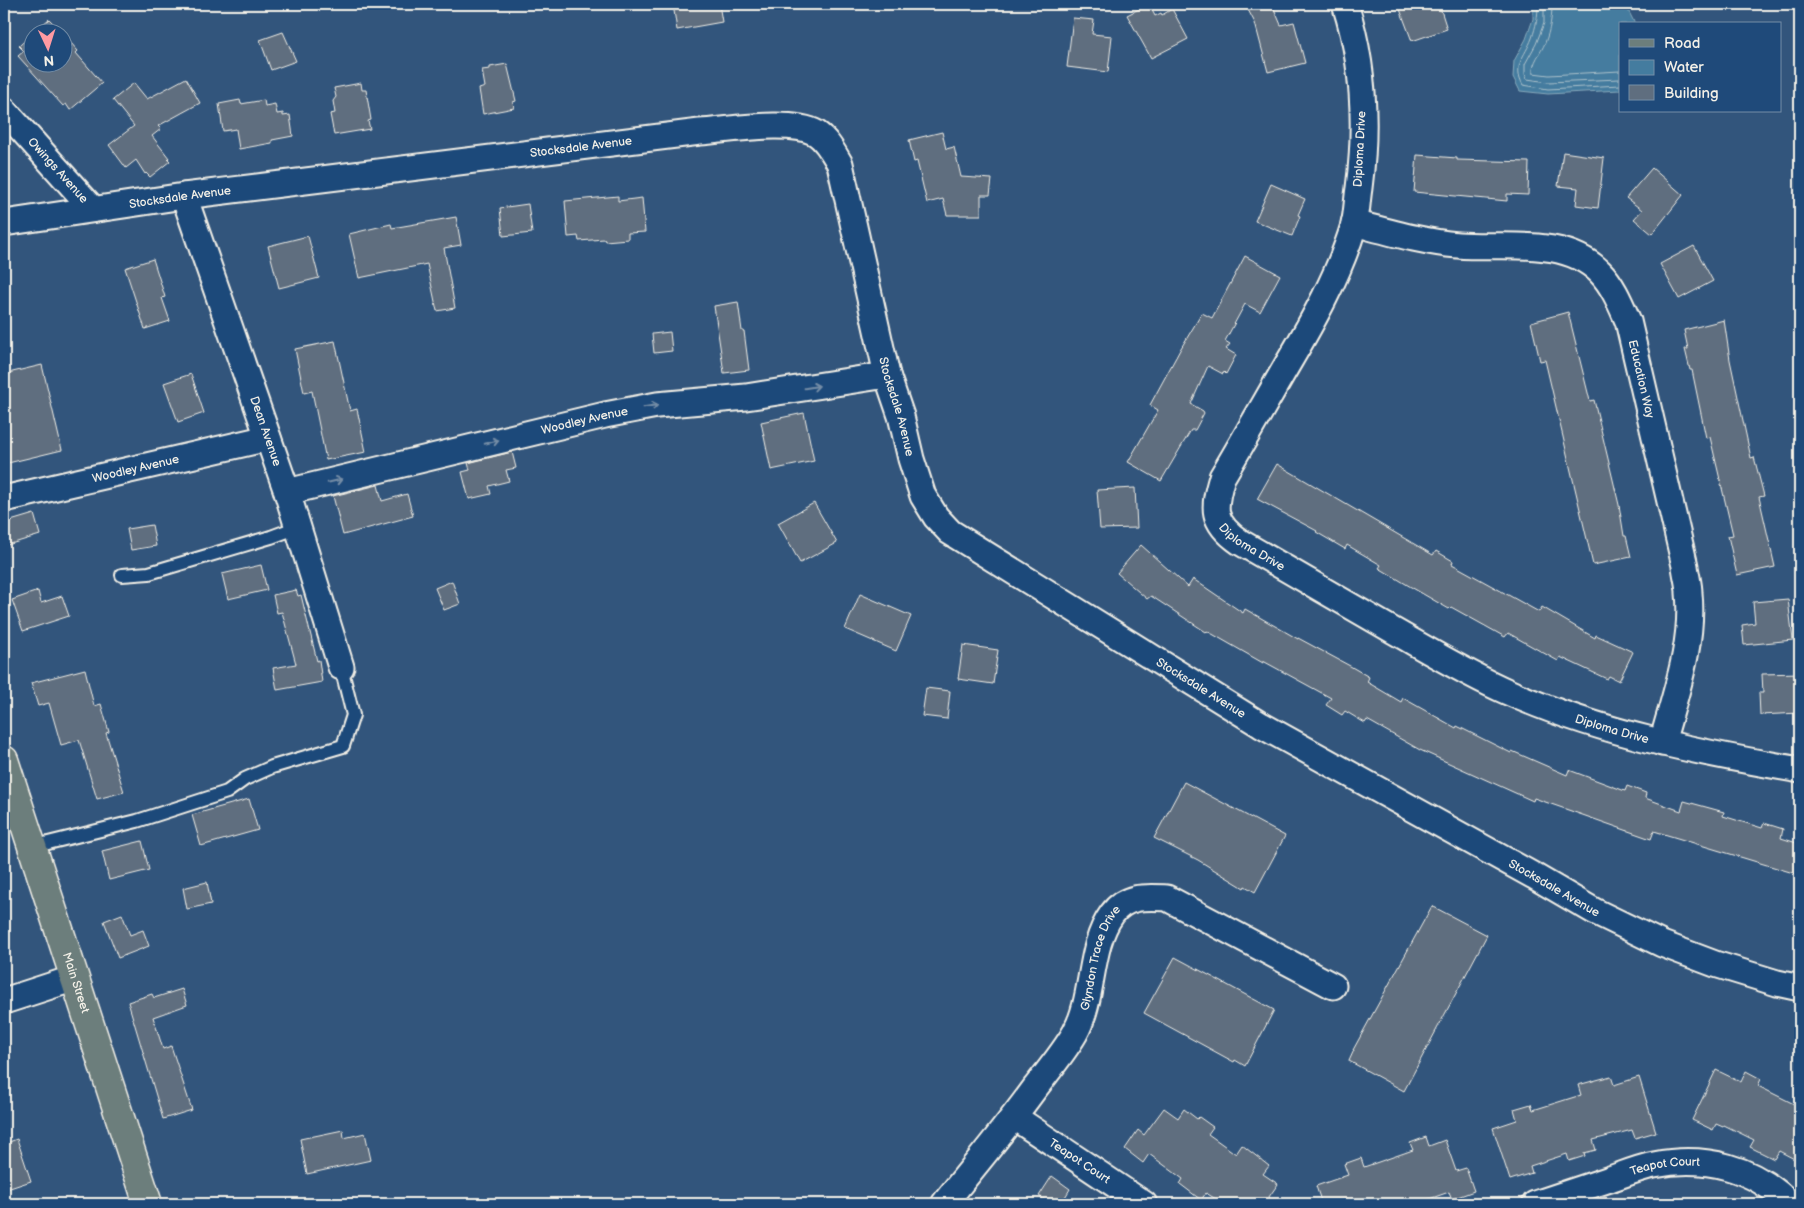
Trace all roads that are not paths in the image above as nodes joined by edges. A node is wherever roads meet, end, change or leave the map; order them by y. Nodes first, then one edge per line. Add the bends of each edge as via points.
1 (1345, 4) edge
2 (4, 110) edge
3 (184, 196) junction
4 (93, 209) junction
5 (4, 224) edge
6 (1354, 224) junction
7 (887, 375) junction
8 (268, 438) junction
9 (287, 492) junction
10 (4, 500) edge
11 (298, 527) junction
12 (122, 576) dead end
13 (341, 667) joint
14 (1662, 743) junction
15 (4, 760) edge
16 (1800, 770) edge
17 (32, 846) junction
18 (75, 978) junction
19 (1333, 986) dead end
20 (1800, 988) edge
21 (4, 1001) edge
22 (1014, 1117) junction
23 (148, 1204) edge
24 (944, 1204) edge
25 (1144, 1204) edge
26 (1534, 1204) edge
27 (1790, 1204) edge

1 - 6 street, Diploma Drive via 1360,73 1363,117
2 - 4 street, Owings Avenue
3 - 4 street, Stocksdale Avenue
3 - 7 street, Stocksdale Avenue via 700,132 776,126 803,128 818,134 840,164
3 - 8 street, Dean Avenue
4 - 5 street, Stocksdale Avenue
6 - 14 street, Education Way via 1430,243 1550,248 1578,257 1600,272 1617,296 1628,321 1689,593 1686,653
6 - 14 street, Diploma Drive via 1338,270 1312,321 1222,477 1216,500 1218,519 1225,532 1450,663 1508,692 1586,722
9 -> 7 street, Woodley Avenue via 605,415 657,405 746,397
7 - 20 street, Stocksdale Avenue via 923,496 950,532 1261,725 1594,911 1662,944 1715,964
8 - 9 street, Dean Avenue
8 - 10 street, Woodley Avenue
9 - 11 street, Dean Avenue
11 - 12 lane via 149,572
11 - 13 street, Dean Avenue
13 - 17 lane via 353,715 344,746 272,767 227,792 146,818
14 - 16 street, Diploma Drive
15 - 17 main road, Main Street
17 - 18 main road, Main Street
18 - 21 street
18 - 23 main road, Main Street
19 - 22 street, Glyndon Trace Drive via 1167,898 1142,896 1125,901 1112,914 1101,936 1084,1012 1076,1032
22 - 24 street, Glyndon Trace Drive
22 - 25 street, Teapot Court
26 - 27 street, Teapot Court via 1653,1165 1679,1162 1711,1163 1738,1169 1763,1182

